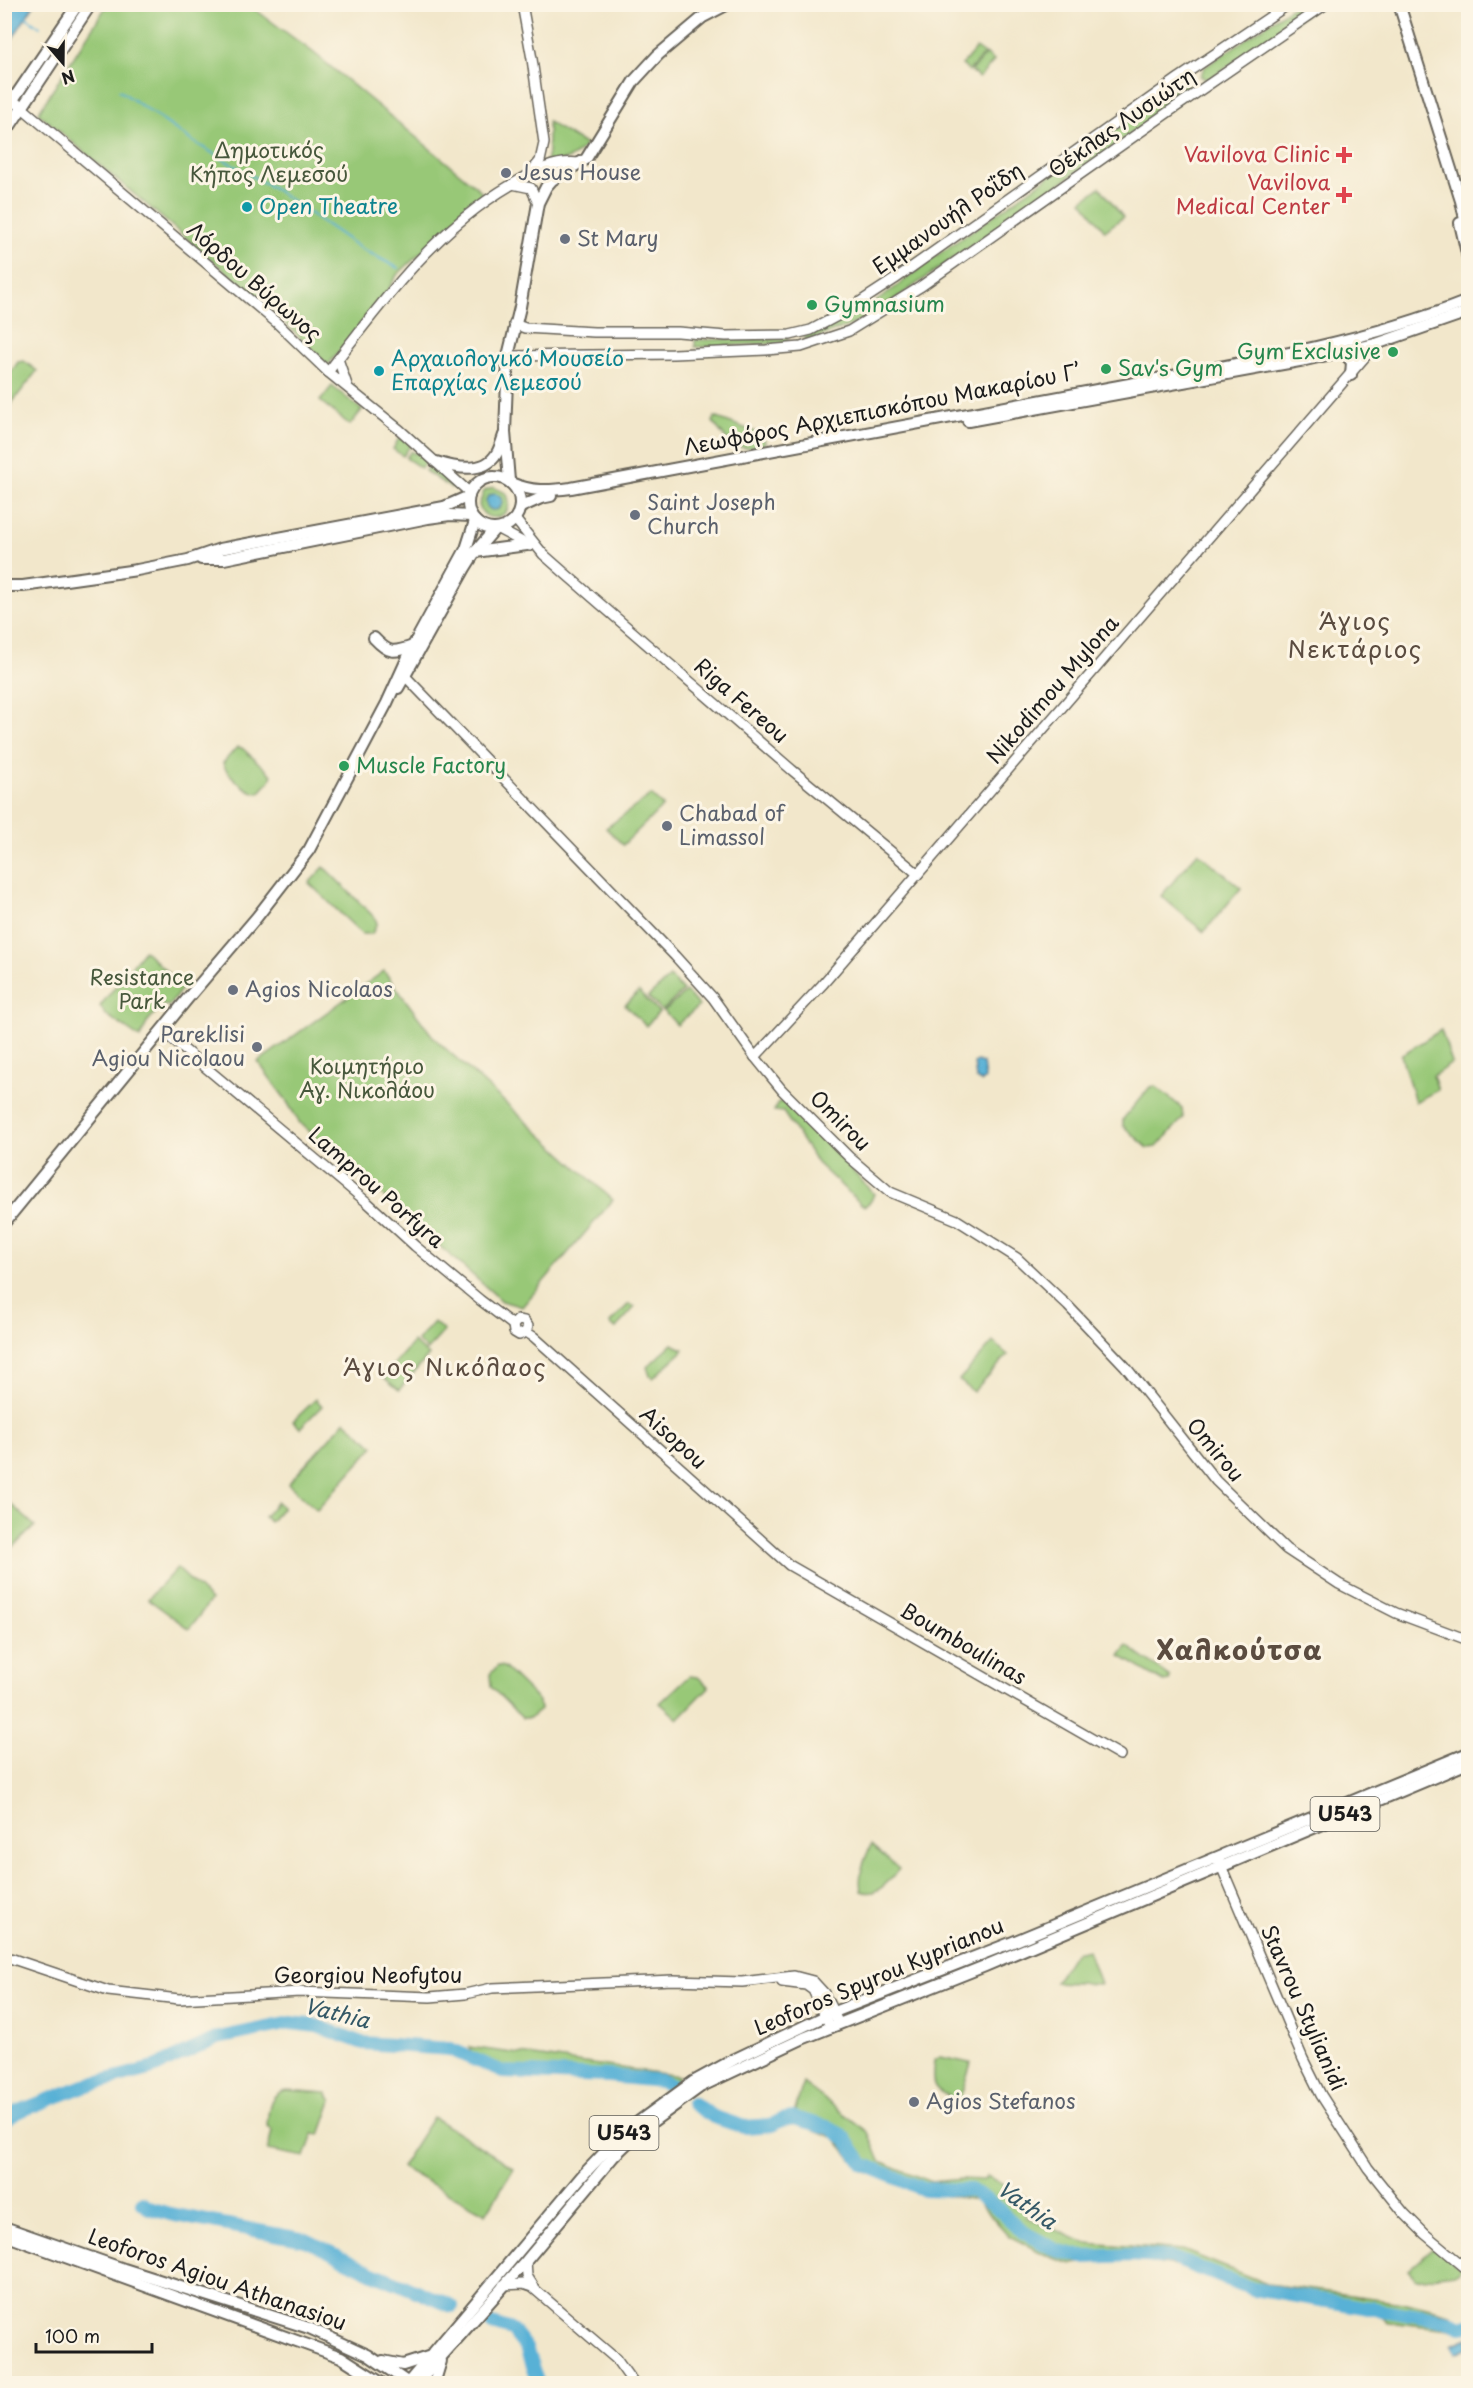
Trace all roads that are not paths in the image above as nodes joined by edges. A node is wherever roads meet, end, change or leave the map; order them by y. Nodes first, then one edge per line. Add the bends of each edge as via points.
1 (78, 4) edge
2 (91, 4) edge
3 (522, 4) edge
4 (728, 4) edge
5 (1289, 4) edge
6 (1326, 4) edge
7 (1399, 4) edge
8 (13, 100) junction
9 (23, 107) junction
10 (4, 113) edge
11 (4, 135) edge
12 (583, 161) junction
13 (531, 172) junction
14 (512, 184) junction
15 (1455, 188) junction
16 (538, 203) junction
17 (1468, 232) edge
18 (1468, 258) edge
19 (1468, 301) edge
20 (1468, 312) edge
21 (514, 324) junction
22 (798, 334) junction
23 (1376, 344) junction
24 (801, 346) junction
25 (1343, 352) junction
26 (508, 356) junction
27 (338, 359) junction
28 (328, 372) junction
29 (1350, 375) junction
30 (350, 390) junction
31 (505, 432) junction
32 (436, 462) junction
33 (510, 482) junction
34 (470, 494) junction
35 (520, 507) junction
36 (473, 518) junction
37 (515, 519) junction
38 (497, 530) junction
39 (527, 544) junction
40 (475, 552) junction
41 (543, 554) junction
42 (188, 560) junction
43 (4, 585) edge
44 (374, 638) dead end
45 (413, 646) junction
46 (406, 677) junction
47 (387, 703) junction
48 (918, 874) junction
49 (162, 1031) junction
50 (755, 1057) junction
51 (4, 1223) edge
52 (530, 1334) joint
53 (789, 1565) joint
54 (1468, 1640) edge
55 (1468, 1753) edge
56 (1120, 1755) dead end
57 (1468, 1763) edge
58 (1217, 1856) junction
59 (1221, 1867) junction
60 (4, 1956) edge
61 (773, 1980) junction
62 (830, 2014) junction
63 (835, 2026) junction
64 (4, 2227) edge
65 (4, 2235) edge
66 (526, 2261) junction
67 (1468, 2270) edge
68 (502, 2285) junction
69 (537, 2291) junction
70 (472, 2314) junction
71 (445, 2353) junction
72 (368, 2355) junction
73 (430, 2356) junction
74 (410, 2383) edge
75 (383, 2384) edge
76 (434, 2384) edge
77 (634, 2384) edge

1 - 8 main road
2 - 9 main road
3 - 13 street via 544,143 540,161
4 - 12 main road via 703,17 646,67
5 - 22 street, Εμμανουήλ Ροΐδη via 895,279 843,313
6 - 24 street, Θέκλας Λυσιώτη via 920,287 849,331
7 - 15 main road
8 - 9 street, Λόρδου Βύρωνος
8 - 10 main road
9 - 11 main road
9 - 28 street, Λόρδου Βύρωνος via 277,323
12 - 13 street
12 - 16 main road via 552,180
13 - 14 street
14 - 16 street via 531,188
14 - 27 street via 461,221 417,261
15 - 17 main road
15 - 18 main road
16 - 21 main road
19 - 33 main road, Λεωφόρος Αρχιεπισκόπου Μακαρίου Γ’ via 1384,330 1200,371 571,488 543,492
20 - 23 main road, Λεωφόρος Αρχιεπισκόπου Μακαρίου Γ’
21 - 22 street, Εμμανουήλ Ροΐδη via 594,332
21 - 26 main road
22 - 24 street
23 - 25 main road, Λεωφόρος Αρχιεπισκόπου Μακαρίου Γ’
23 - 29 street, Nikodimou Mylona
24 - 26 street, Θέκλας Λυσιώτη via 673,354
25 - 29 main road via 1352,362
25 - 35 main road, Λεωφόρος Αρχιεπισκόπου Μακαρίου Γ’ via 541,498
26 - 31 main road
27 - 28 street
27 - 30 street
28 - 30 street, Λόρδου Βύρωνος
29 - 48 street, Nikodimou Mylona
30 - 32 street, Λόρδου Βύρωνος
31 - 32 main road via 497,454 479,466 455,468
31 - 33 main road
32 - 34 street, Λόρδου Βύρωνος
33 - 34 main road via 492,477 483,480
33 - 35 main road via 519,494
34 - 36 main road
34 - 42 main road via 444,507 220,549
35 - 37 main road
36 - 38 main road via 482,526
36 - 42 main road via 428,518 224,559
36 - 45 main road via 466,549
37 - 38 main road
37 - 41 street, Riga Fereou
38 - 39 street, Riga Fereou
38 - 40 main road
39 - 40 main road
39 - 41 street, Riga Fereou
40 - 46 main road
41 - 48 street, Riga Fereou
42 - 43 main road via 23,586
44 - 45 main road via 392,652
45 - 47 main road
46 - 47 main road
46 - 50 street, Omirou via 675,956 713,998
47 - 49 main road via 309,850
48 - 50 street, Nikodimou Mylona
49 - 51 main road
49 - 52 street, Lamprou Porfyra via 480,1300 513,1324 524,1321
50 - 54 street, Omirou via 782,1090 890,1192 957,1221 1017,1258 1125,1366 1216,1481 1283,1546 1339,1584 1396,1613
52 - 53 street, Aisopou
53 - 56 street, Boumboulinas
55 - 58 main road, Leoforos Spyrou Kyprianou / U543
57 - 59 main road, Leoforos Spyrou Kyprianou / U543
58 - 59 street, Stavrou Stylianidi
58 - 62 main road, Leoforos Spyrou Kyprianou / U543
59 - 63 main road, Leoforos Spyrou Kyprianou / U543
59 - 67 street, Stavrou Stylianidi via 1321,2095 1368,2168 1404,2213
60 - 61 street, Georgiou Neofytou via 108,1990 178,1999 300,1992 430,1996 492,1988
61 - 62 street, Georgiou Neofytou via 806,1985
61 - 62 street, Georgiou Neofytou via 794,1976 813,1981 824,1993
62 - 63 street, Georgiou Neofytou
62 - 70 main road, Leoforos Spyrou Kyprianou / U543 via 711,2072 623,2133 582,2176
63 - 66 main road, Leoforos Spyrou Kyprianou / U543 via 715,2079 673,2105 613,2157
64 - 72 main road, Leoforos Agiou Athanasiou via 306,2327
65 - 75 main road, Leoforos Agiou Athanasiou via 341,2357
66 - 68 main road, Leoforos Spyrou Kyprianou / U543
66 - 69 street via 527,2276
68 - 69 street via 523,2284
68 - 70 main road, Leoforos Spyrou Kyprianou / U543
69 - 77 street via 616,2359
70 - 71 main road, Leoforos Spyrou Kyprianou / U543
70 - 73 main road, Leoforos Spyrou Kyprianou / U543
71 - 74 main road, Leoforos Spyrou Kyprianou / U543
71 - 76 main road
72 - 73 main road via 403,2365
72 - 74 main road, Leoforos Agiou Athanasiou
73 - 74 main road, Leoforos Spyrou Kyprianou / U543

